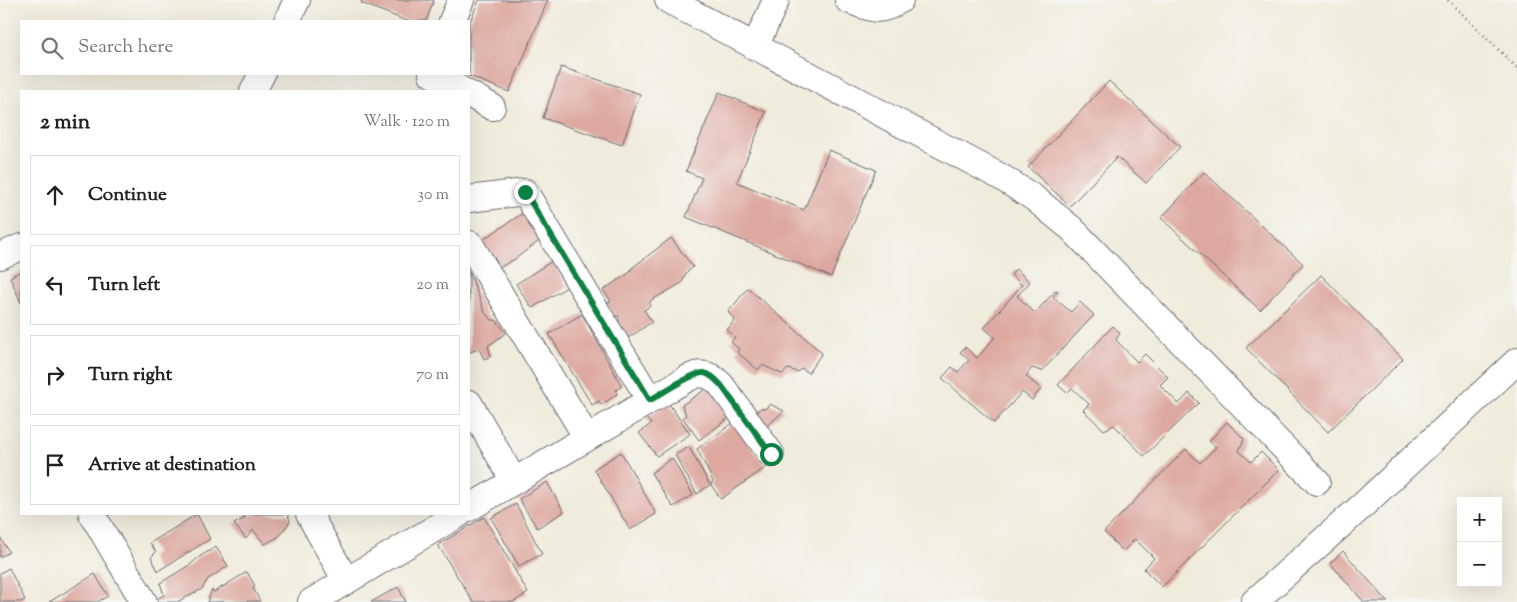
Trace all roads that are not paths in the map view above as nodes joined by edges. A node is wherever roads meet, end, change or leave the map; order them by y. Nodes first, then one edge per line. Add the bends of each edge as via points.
1 (297, 0) edge
2 (461, 0) edge
3 (668, 0) edge
4 (776, 0) edge
5 (848, 0) edge
6 (900, 0) edge
7 (287, 20) edge
8 (452, 20) edge
9 (755, 48) junction
10 (261, 75) edge
11 (434, 75) edge
12 (254, 90) edge
13 (461, 90) edge
14 (470, 95) edge
15 (492, 107) dead end
16 (470, 200) edge
17 (470, 244) dead end
18 (20, 247) edge
19 (0, 256) edge
20 (1517, 361) edge
21 (650, 400) junction
22 (470, 405) edge
23 (587, 438) junction
24 (771, 454) dead end
25 (514, 481) junction
26 (1317, 482) dead end
27 (470, 507) edge
28 (93, 515) edge
29 (310, 515) edge
30 (457, 515) edge
31 (346, 581) junction
32 (144, 602) edge
33 (311, 602) edge
34 (1254, 602) edge

1 - 7 street
2 - 8 street
3 - 9 street
4 - 9 street
5 - 6 street via 875,10 888,8
9 - 26 street via 1001,177 1034,198 1072,229
10 - 12 street
11 - 13 street
14 - 15 street
16 - 21 street via 525,192
17 - 23 street
18 - 19 street
20 - 34 street
21 - 23 street
21 - 24 street via 691,377 704,373 714,377
22 - 25 street
23 - 25 street
25 - 27 street
28 - 32 street
29 - 31 street
30 - 31 street
31 - 33 street

